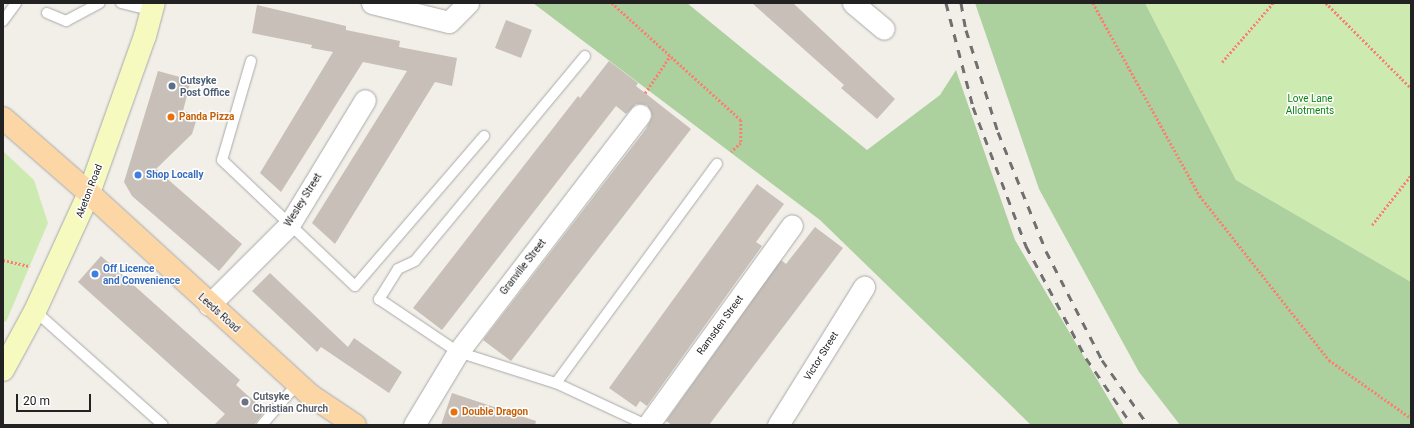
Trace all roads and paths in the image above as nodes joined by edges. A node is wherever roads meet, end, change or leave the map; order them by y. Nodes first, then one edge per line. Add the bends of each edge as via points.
1 (16, 3) edge
2 (100, 3) edge
3 (120, 3) edge
4 (372, 3) edge
5 (468, 3) edge
6 (612, 3) edge
7 (853, 3) edge
8 (1093, 3) edge
9 (1273, 3) edge
10 (1326, 3) edge
11 (153, 7) edge
12 (47, 13) dead end
13 (3, 21) edge
14 (884, 30) dead end
15 (585, 56) dead end
16 (670, 56) junction
17 (251, 61) dead end
18 (1222, 62) dead end
19 (1411, 88) edge
20 (365, 100) dead end
21 (640, 115) joint
22 (3, 118) edge
23 (484, 136) dead end
24 (717, 164) joint
25 (1411, 175) edge
26 (89, 193) junction
27 (289, 225) junction
28 (792, 225) dead end
29 (1372, 225) dead end
30 (864, 287) dead end
31 (209, 304) junction
32 (35, 310) junction
33 (458, 352) junction
34 (3, 370) edge
35 (556, 383) junction
36 (297, 384) junction
37 (1411, 418) edge
38 (163, 425) edge
39 (262, 425) edge
40 (355, 425) edge
41 (414, 425) edge
42 (647, 425) edge
43 (778, 425) edge

1 - 13 lane
2 - 12 lane via 66,21
3 - 11 lane
4 - 5 street via 449,22
6 - 16 path
7 - 14 street
8 - 37 path via 1200,196 1329,360
9 - 18 path
10 - 19 path
11 - 26 main road, Aketon Road
15 - 33 lane via 415,261 398,269 380,299
16 - 21 path via 641,100
16 - 24 path via 741,120 741,143
17 - 27 lane via 222,160
20 - 27 street, Wesley Street
21 - 33 street, Granville Street
22 - 26 main road, Leeds Road
23 - 27 lane via 355,286
24 - 35 lane
25 - 29 path
26 - 31 main road, Leeds Road
26 - 32 main road, Aketon Road
27 - 31 street, Wesley Street
28 - 42 street, Ramsden Street
30 - 43 street, Victor Street
31 - 36 main road, Leeds Road
32 - 34 main road, Aketon Road
32 - 38 lane
33 - 35 lane
33 - 41 street, Granville Street
35 - 42 lane
36 - 39 lane
36 - 40 main road, Leeds Road

